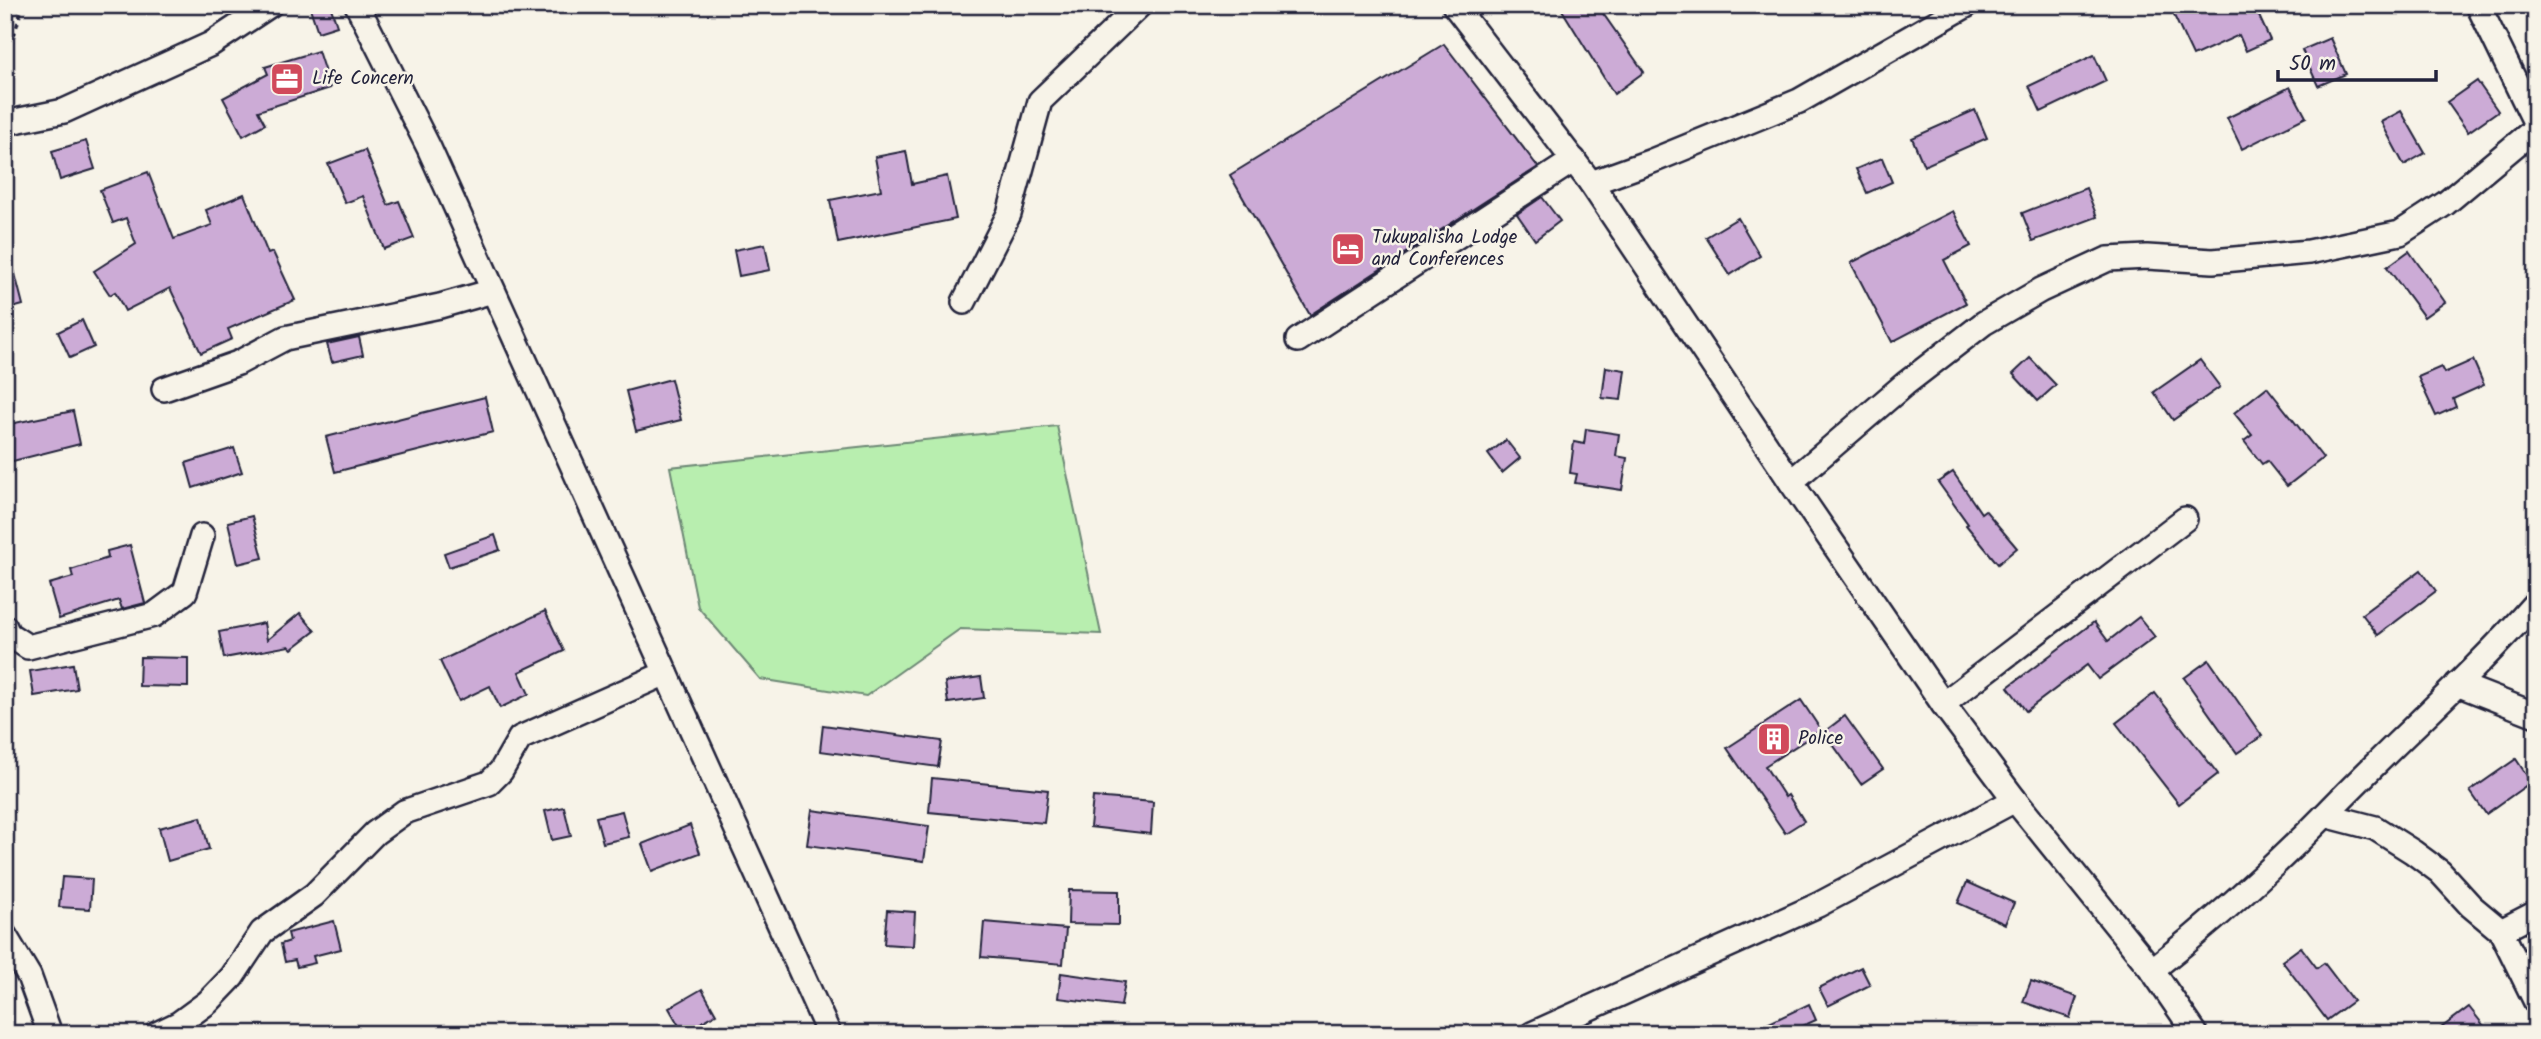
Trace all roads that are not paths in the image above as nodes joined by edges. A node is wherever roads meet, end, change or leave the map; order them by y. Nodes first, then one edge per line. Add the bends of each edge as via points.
1 (270, 5) edge
2 (358, 5) edge
3 (1140, 5) edge
4 (1454, 5) edge
5 (1967, 5) edge
6 (2478, 5) edge
7 (11, 121) edge
8 (2536, 126) edge
9 (1574, 160) junction
10 (1591, 183) junction
11 (493, 290) junction
12 (964, 302) dead end
13 (1297, 340) dead end
14 (164, 389) dead end
15 (1791, 482) junction
16 (2185, 519) dead end
17 (202, 536) dead end
18 (2533, 610) edge
19 (6, 633) edge
20 (666, 673) junction
21 (2457, 684) junction
22 (1943, 704) junction
23 (2536, 715) edge
24 (2015, 800) junction
25 (2325, 815) junction
26 (2536, 913) edge
27 (2501, 930) junction
28 (5, 936) edge
29 (2152, 970) junction
30 (2536, 1002) edge
31 (50, 1034) edge
32 (157, 1034) edge
33 (829, 1034) edge
34 (1532, 1034) edge
35 (2196, 1034) edge

1 - 7 street via 211,44 64,111
2 - 11 street
3 - 12 street via 1040,101 1009,214
4 - 9 street
5 - 10 street via 1799,101
6 - 8 street
8 - 15 street via 2446,204 2400,233 2309,252 2213,261 2108,259 2042,290 1984,323 1905,383
9 - 10 street
9 - 13 street
10 - 15 street
11 - 14 street via 440,306 285,338 238,363
11 - 20 street
15 - 22 street
16 - 22 street
17 - 19 street via 186,592 154,615 28,647
18 - 21 street
20 - 32 street via 520,738 489,783 404,812 375,833 314,895 262,932 232,977 208,1002
20 - 33 street
21 - 23 street
21 - 25 street
22 - 24 street
24 - 29 street
24 - 34 street via 1818,905
25 - 27 street via 2375,828 2413,852
25 - 29 street via 2278,864
26 - 27 street
27 - 30 street
28 - 31 street via 29,976
29 - 35 street

